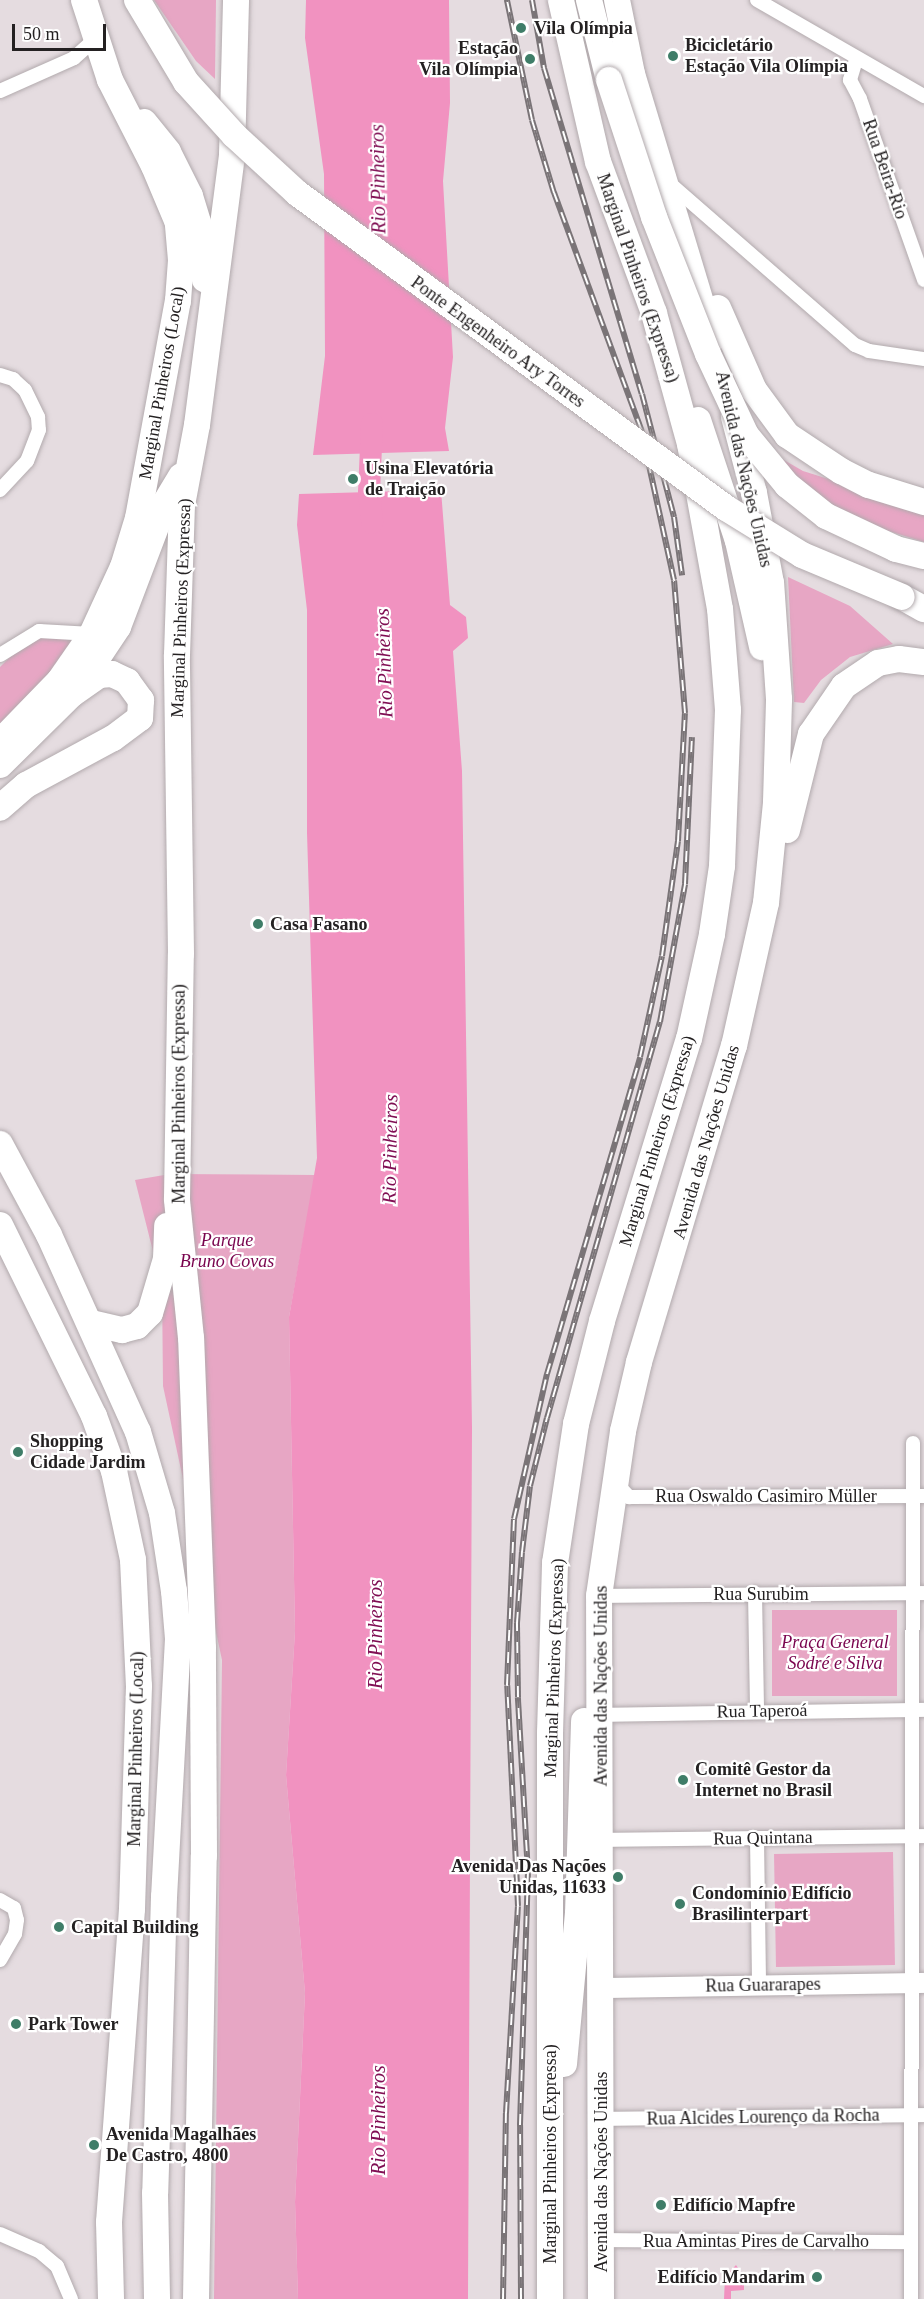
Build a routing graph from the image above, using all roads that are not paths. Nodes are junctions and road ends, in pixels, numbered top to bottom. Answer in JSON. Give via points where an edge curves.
{"nodes":[{"id":1,"x":84,"y":0,"type":"edge"},
{"id":2,"x":137,"y":0,"type":"edge"},
{"id":3,"x":236,"y":0,"type":"edge"},
{"id":4,"x":561,"y":0,"type":"edge"},
{"id":5,"x":589,"y":0,"type":"edge"},
{"id":6,"x":617,"y":0,"type":"edge"},
{"id":7,"x":757,"y":0,"type":"edge"},
{"id":8,"x":96,"y":38,"type":"junction"},
{"id":9,"x":856,"y":60,"type":"junction"},
{"id":10,"x":110,"y":80,"type":"junction"},
{"id":11,"x":0,"y":91,"type":"edge"},
{"id":12,"x":924,"y":96,"type":"edge"},
{"id":13,"x":662,"y":176,"type":"junction"},
{"id":14,"x":687,"y":253,"type":"junction"},
{"id":15,"x":924,"y":280,"type":"edge"},
{"id":16,"x":208,"y":333,"type":"junction"},
{"id":17,"x":924,"y":359,"type":"edge"},
{"id":18,"x":0,"y":375,"type":"edge"},
{"id":19,"x":673,"y":381,"type":"junction"},
{"id":20,"x":190,"y":463,"type":"junction"},
{"id":21,"x":0,"y":490,"type":"edge"},
{"id":22,"x":924,"y":502,"type":"edge"},
{"id":23,"x":924,"y":556,"type":"edge"},
{"id":24,"x":913,"y":600,"type":"edge"},
{"id":25,"x":924,"y":609,"type":"edge"},
{"id":26,"x":92,"y":634,"type":"junction"},
{"id":27,"x":0,"y":655,"type":"edge"},
{"id":28,"x":924,"y":662,"type":"edge"},
{"id":29,"x":72,"y":694,"type":"junction"},
{"id":30,"x":778,"y":739,"type":"junction"},
{"id":31,"x":0,"y":742,"type":"edge"},
{"id":32,"x":0,"y":765,"type":"edge"},
{"id":33,"x":0,"y":808,"type":"edge"},
{"id":34,"x":766,"y":903,"type":"junction"},
{"id":35,"x":0,"y":1144,"type":"edge"},
{"id":36,"x":177,"y":1152,"type":"junction"},
{"id":37,"x":0,"y":1225,"type":"edge"},
{"id":38,"x":91,"y":1323,"type":"junction"},
{"id":39,"x":913,"y":1443,"type":"dead end"},
{"id":40,"x":615,"y":1482,"type":"junction"},
{"id":41,"x":919,"y":1496,"type":"edge"},
{"id":42,"x":610,"y":1511,"type":"junction"},
{"id":43,"x":755,"y":1593,"type":"junction"},
{"id":44,"x":919,"y":1593,"type":"edge"},
{"id":45,"x":599,"y":1596,"type":"junction"},
{"id":46,"x":918,"y":1710,"type":"edge"},
{"id":47,"x":757,"y":1711,"type":"junction"},
{"id":48,"x":600,"y":1714,"type":"junction"},
{"id":49,"x":918,"y":1836,"type":"edge"},
{"id":50,"x":758,"y":1838,"type":"junction"},
{"id":51,"x":601,"y":1840,"type":"junction"},
{"id":52,"x":0,"y":1900,"type":"edge"},
{"id":53,"x":0,"y":1960,"type":"edge"},
{"id":54,"x":918,"y":1983,"type":"edge"},
{"id":55,"x":759,"y":1985,"type":"junction"},
{"id":56,"x":602,"y":1988,"type":"junction"},
{"id":57,"x":918,"y":2115,"type":"edge"},
{"id":58,"x":601,"y":2119,"type":"junction"},
{"id":59,"x":550,"y":2169,"type":"junction"},
{"id":60,"x":0,"y":2234,"type":"edge"},
{"id":61,"x":601,"y":2240,"type":"junction"},
{"id":62,"x":911,"y":2242,"type":"junction"},
{"id":63,"x":71,"y":2299,"type":"edge"},
{"id":64,"x":111,"y":2299,"type":"edge"},
{"id":65,"x":157,"y":2299,"type":"edge"},
{"id":66,"x":195,"y":2299,"type":"edge"},
{"id":67,"x":550,"y":2299,"type":"edge"},
{"id":68,"x":601,"y":2299,"type":"edge"},
{"id":69,"x":911,"y":2299,"type":"edge"}],
"edges":[{"from":1,"to":8,"type":"highway","name":"Marginal Pinheiros (Local)"},
{"from":2,"to":24,"type":"highway","name":"Ponte Engenheiro Ary Torres","bridge":true,"via":[[186,82],[234,135],[297,193],[726,508],[802,555]]},
{"from":3,"to":16,"type":"highway","name":"Marginal Pinheiros (Expressa)","via":[[232,154]]},
{"from":4,"to":19,"type":"highway","name":"Marginal Pinheiros (Expressa)","via":[[598,162],[654,313]]},
{"from":5,"to":23,"type":"highway","bridge":true,"via":[[609,80],[654,217],[708,354],[746,435],[787,485],[826,516],[896,549]]},
{"from":6,"to":13,"type":"highway","name":"Avenida das Nações Unidas","via":[[632,74]]},
{"from":7,"to":9,"type":"street"},
{"from":8,"to":10,"type":"highway","name":"Marginal Pinheiros (Local)"},
{"from":8,"to":11,"type":"street","via":[[74,58]]},
{"from":9,"to":12,"type":"street"},
{"from":9,"to":15,"type":"street","name":"Rua Beira-Rio","via":[[850,80]]},
{"from":10,"to":16,"type":"highway","via":[[168,152],[190,196],[204,260]]},
{"from":10,"to":26,"type":"highway","name":"Marginal Pinheiros (Local)","via":[[170,201],[178,223],[182,260],[138,518],[123,567]]},
{"from":13,"to":14,"type":"highway","name":"Avenida das Nações Unidas"},
{"from":13,"to":17,"type":"street","via":[[855,345],[869,351]]},
{"from":14,"to":22,"type":"highway","via":[[713,299],[753,390],[787,435],[814,456],[860,480]]},
{"from":14,"to":30,"type":"highway","name":"Avenida das Nações Unidas","via":[[724,377],[762,532],[775,640]]},
{"from":16,"to":20,"type":"highway","name":"Marginal Pinheiros (Expressa)"},
{"from":18,"to":21,"type":"street","via":[[13,379],[25,390],[38,417],[39,430],[27,461]]},
{"from":19,"to":30,"type":"highway","via":[[699,420],[720,477],[756,614]]},
{"from":19,"to":59,"type":"highway","name":"Marginal Pinheiros (Expressa)","via":[[706,521],[720,609],[728,710],[726,809],[712,934],[689,1039],[602,1321],[576,1424],[563,1502],[551,1641]]},
{"from":20,"to":29,"type":"highway","via":[[165,503],[118,627]]},
{"from":20,"to":36,"type":"highway","name":"Marginal Pinheiros (Expressa)","via":[[182,505],[177,655],[181,954]]},
{"from":24,"to":25,"type":"highway","name":"Ponte Engenheiro Ary Torres"},
{"from":26,"to":27,"type":"street","via":[[39,631]]},
{"from":26,"to":31,"type":"highway","name":"Marginal Pinheiros (Local)","via":[[60,680]]},
{"from":28,"to":34,"type":"highway","via":[[899,659],[878,663],[844,686],[827,708],[811,734]]},
{"from":29,"to":32,"type":"highway"},
{"from":29,"to":33,"type":"highway","via":[[99,675],[112,674],[136,691],[141,700],[140,718],[113,738],[26,785]]},
{"from":30,"to":34,"type":"highway","name":"Avenida das Nações Unidas"},
{"from":34,"to":40,"type":"highway","name":"Avenida das Nações Unidas","via":[[734,1046],[639,1362]]},
{"from":35,"to":38,"type":"highway"},
{"from":36,"to":38,"type":"highway","via":[[167,1211],[166,1259],[150,1313],[137,1326],[122,1330]]},
{"from":36,"to":66,"type":"highway","name":"Marginal Pinheiros (Expressa)","via":[[177,1199],[191,1338],[203,1648],[204,1856]]},
{"from":37,"to":64,"type":"highway","name":"Marginal Pinheiros (Local)","via":[[94,1416],[114,1471],[133,1560],[138,1698],[132,1909],[110,2222]]},
{"from":38,"to":65,"type":"highway","via":[[138,1432],[162,1513],[178,1639],[164,1897],[155,2193]]},
{"from":39,"to":41,"type":"street"},
{"from":40,"to":41,"type":"street","name":"Rua Oswaldo Casimiro Müller","via":[[629,1497]]},
{"from":40,"to":42,"type":"highway","name":"Avenida das Nações Unidas"},
{"from":41,"to":44,"type":"street"},
{"from":42,"to":45,"type":"highway","name":"Avenida das Nações Unidas"},
{"from":42,"to":59,"type":"highway","via":[[586,1597],[578,1914]]},
{"from":43,"to":44,"type":"street","name":"Rua Surubim"},
{"from":43,"to":45,"type":"street","name":"Rua Surubim"},
{"from":43,"to":47,"type":"street"},
{"from":44,"to":46,"type":"street"},
{"from":45,"to":48,"type":"highway","name":"Avenida das Nações Unidas"},
{"from":46,"to":47,"type":"street","name":"Rua Taperoá"},
{"from":46,"to":49,"type":"street"},
{"from":47,"to":48,"type":"street","name":"Rua Taperoá"},
{"from":48,"to":51,"type":"highway","name":"Avenida das Nações Unidas"},
{"from":49,"to":50,"type":"street","name":"Rua Quintana"},
{"from":49,"to":54,"type":"street"},
{"from":50,"to":51,"type":"street","name":"Rua Quintana"},
{"from":50,"to":55,"type":"street"},
{"from":51,"to":56,"type":"highway","name":"Avenida das Nações Unidas"},
{"from":52,"to":53,"type":"street","via":[[14,1908],[17,1920]]},
{"from":54,"to":55,"type":"street","name":"Rua Guararapes"},
{"from":54,"to":57,"type":"street"},
{"from":55,"to":56,"type":"street","name":"Rua Guararapes"},
{"from":56,"to":58,"type":"highway","name":"Avenida das Nações Unidas"},
{"from":57,"to":58,"type":"street","name":"Rua Alcides Lourenço da Rocha"},
{"from":57,"to":62,"type":"street"},
{"from":58,"to":61,"type":"highway","name":"Avenida das Nações Unidas"},
{"from":59,"to":67,"type":"highway","name":"Marginal Pinheiros (Expressa)"},
{"from":60,"to":63,"type":"street","via":[[39,2251],[57,2266]]},
{"from":61,"to":62,"type":"street","name":"Rua Amintas Pires de Carvalho"},
{"from":61,"to":68,"type":"highway","name":"Avenida das Nações Unidas"},
{"from":62,"to":69,"type":"street"}]}
